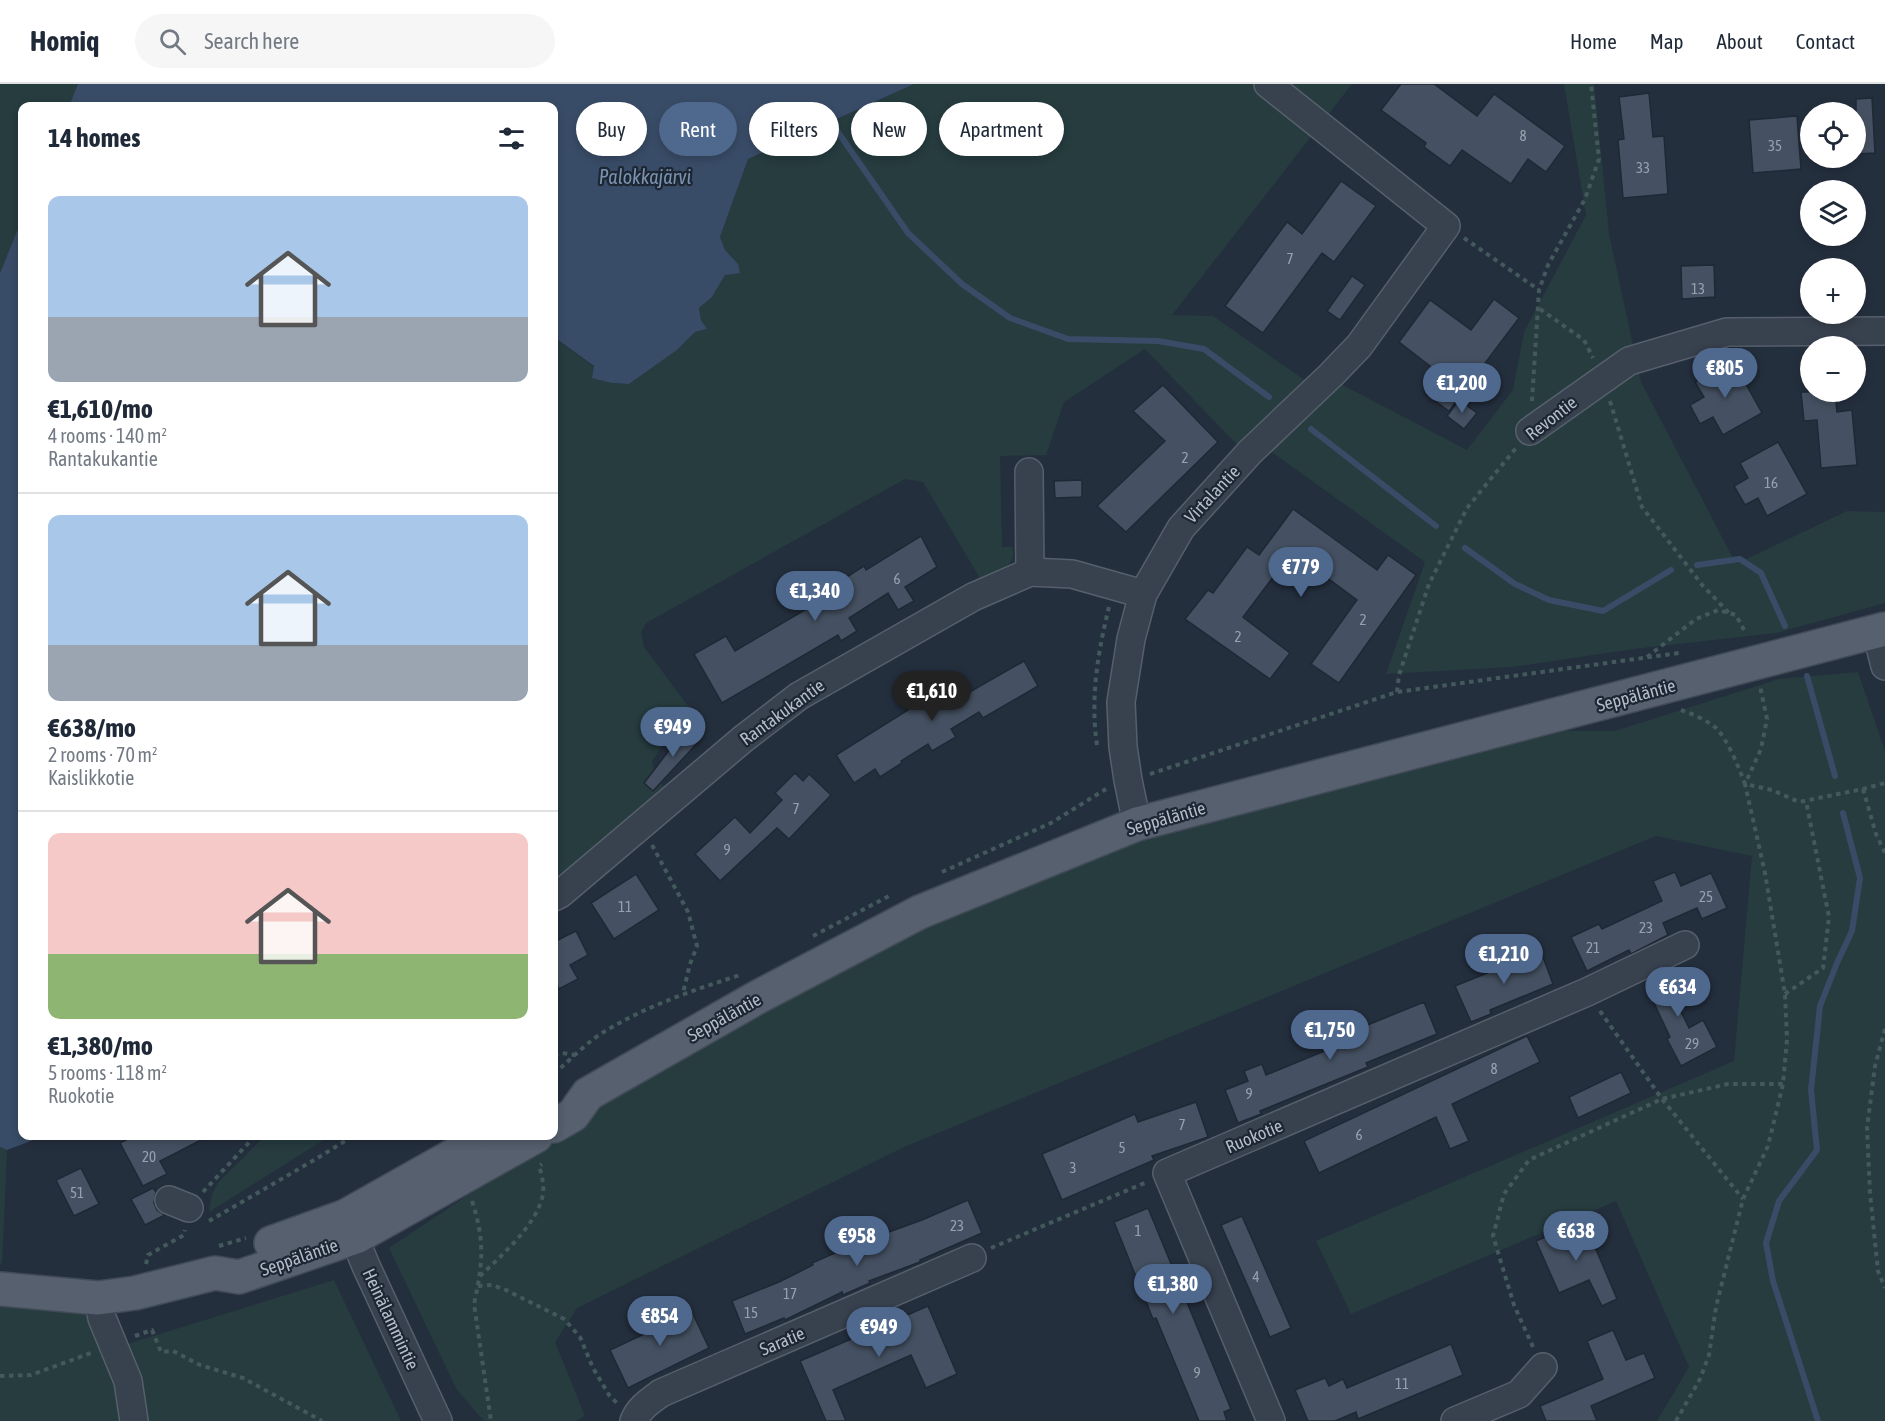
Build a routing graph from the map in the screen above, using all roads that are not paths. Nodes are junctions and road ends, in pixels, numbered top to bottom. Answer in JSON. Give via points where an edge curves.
{"nodes":[{"id":1,"x":1268,"y":84,"type":"edge"},
{"id":2,"x":1885,"y":331,"type":"edge"},
{"id":3,"x":1530,"y":431,"type":"road end"},
{"id":4,"x":1029,"y":471,"type":"dead end"},
{"id":5,"x":1030,"y":572,"type":"junction"},
{"id":6,"x":1143,"y":594,"type":"junction"},
{"id":7,"x":1880,"y":630,"type":"edge"},
{"id":8,"x":1885,"y":666,"type":"edge"},
{"id":9,"x":1137,"y":825,"type":"junction"},
{"id":10,"x":558,"y":894,"type":"edge"},
{"id":11,"x":1685,"y":945,"type":"dead end"},
{"id":12,"x":588,"y":1094,"type":"junction"},
{"id":13,"x":558,"y":1096,"type":"edge"},
{"id":14,"x":558,"y":1124,"type":"edge"},
{"id":15,"x":482,"y":1140,"type":"edge"},
{"id":16,"x":542,"y":1148,"type":"edge"},
{"id":17,"x":351,"y":1227,"type":"junction"},
{"id":18,"x":972,"y":1258,"type":"road end"},
{"id":19,"x":0,"y":1289,"type":"edge"},
{"id":20,"x":98,"y":1298,"type":"junction"},
{"id":21,"x":1543,"y":1367,"type":"road end"},
{"id":22,"x":634,"y":1419,"type":"edge"},
{"id":23,"x":134,"y":1421,"type":"edge"},
{"id":24,"x":438,"y":1421,"type":"edge"},
{"id":25,"x":1271,"y":1421,"type":"edge"},
{"id":26,"x":1455,"y":1421,"type":"edge"}],
"edges":[{"from":1,"to":6,"type":"street","name":"Virtalantie","via":[[1446,226],[1359,346],[1250,452],[1181,528]]},
{"from":2,"to":3,"type":"street","name":"Revontie","via":[[1727,332],[1629,361]]},
{"from":4,"to":5,"type":"street"},
{"from":5,"to":6,"type":"street","name":"Rantakukantie","via":[[1072,574]]},
{"from":5,"to":10,"type":"street","name":"Rantakukantie","via":[[973,597],[799,696]]},
{"from":6,"to":9,"type":"street","name":"Virtalantie","via":[[1121,702],[1123,747]]},
{"from":7,"to":8,"type":"street"},
{"from":7,"to":9,"type":"main road","name":"Seppäläntie"},
{"from":9,"to":12,"type":"main road","name":"Seppäläntie","via":[[920,912],[758,997]]},
{"from":11,"to":25,"type":"street","name":"Ruokotie","via":[[1587,992],[1167,1173]]},
{"from":12,"to":13,"type":"main road","name":"Seppäläntie"},
{"from":12,"to":14,"type":"main road","name":"Seppäläntie","via":[[573,1115]]},
{"from":15,"to":17,"type":"main road","name":"Seppäläntie"},
{"from":16,"to":17,"type":"main road","name":"Seppäläntie"},
{"from":17,"to":20,"type":"main road","name":"Seppäläntie","via":[[239,1277],[214,1260],[135,1293]]},
{"from":17,"to":24,"type":"street","name":"Heinälammintie"},
{"from":18,"to":22,"type":"street","name":"Saratie","via":[[661,1393],[643,1406]]},
{"from":19,"to":20,"type":"main road","name":"Seppäläntie"},
{"from":20,"to":23,"type":"street","via":[[102,1318],[128,1381]]},
{"from":21,"to":26,"type":"street","via":[[1519,1394]]}]}
